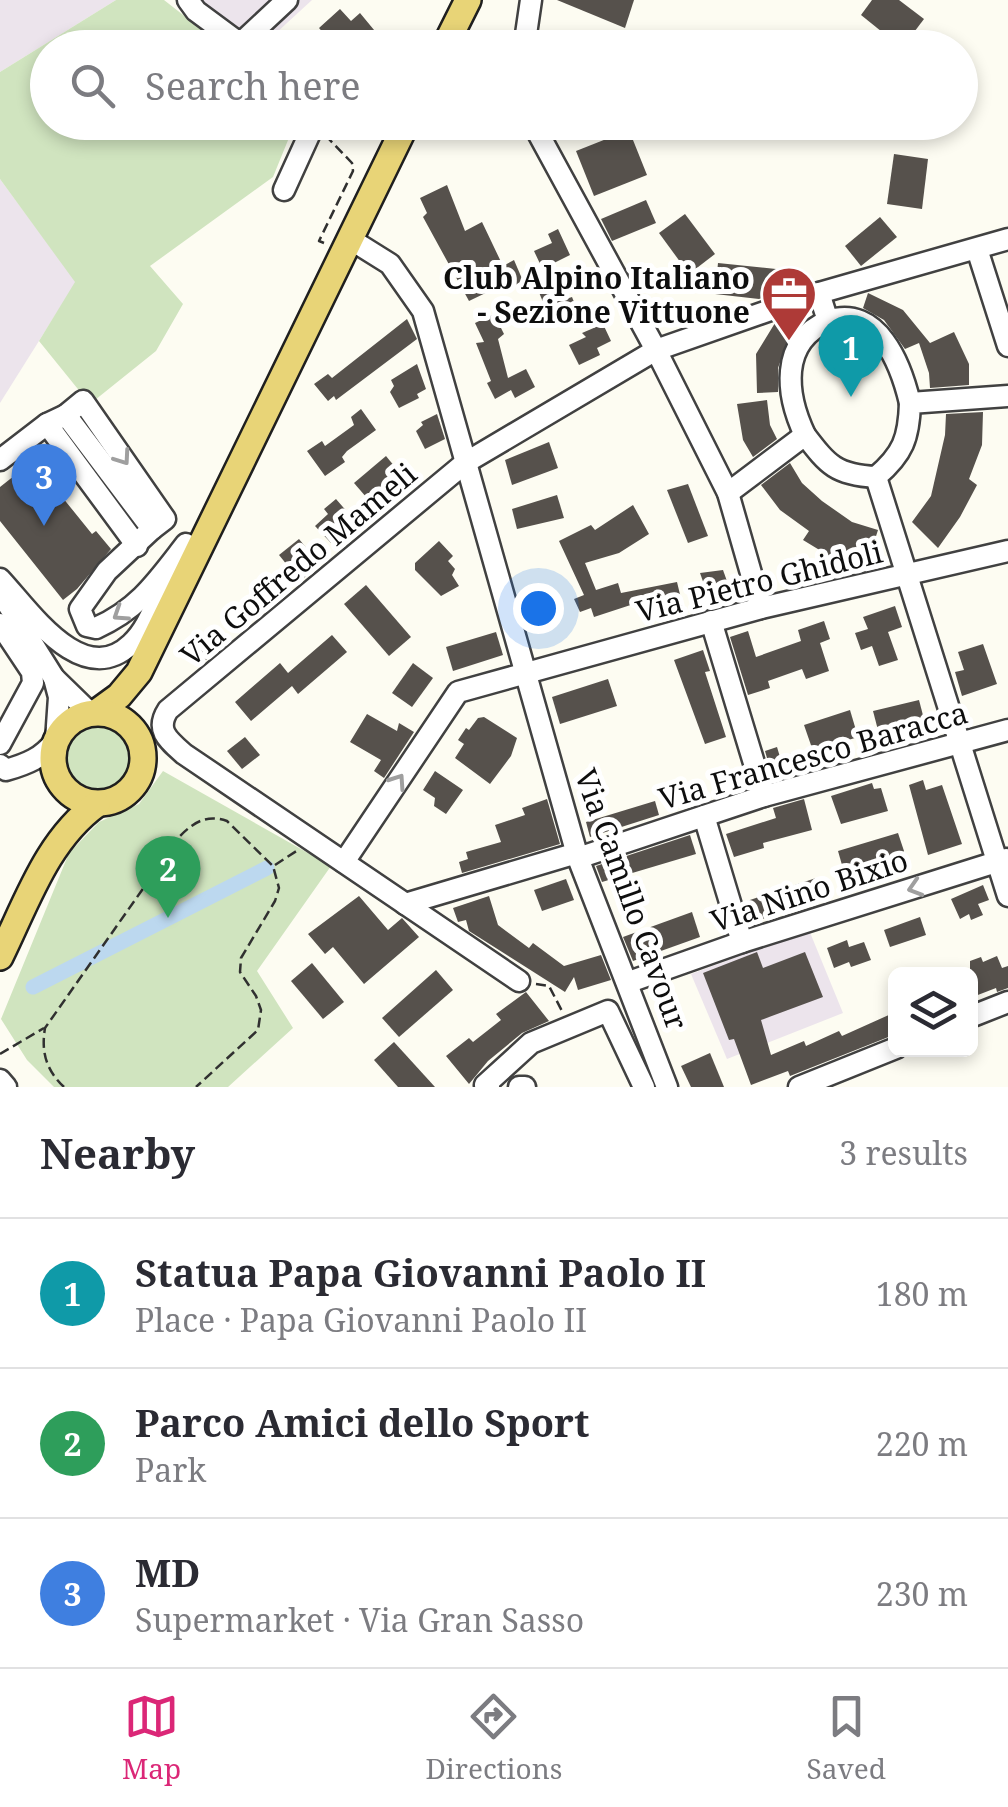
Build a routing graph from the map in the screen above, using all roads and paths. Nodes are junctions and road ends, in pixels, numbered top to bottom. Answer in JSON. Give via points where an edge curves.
{"nodes":[{"id":1,"x":188,"y":0,"type":"edge"},
{"id":2,"x":288,"y":0,"type":"edge"},
{"id":3,"x":468,"y":0,"type":"edge"},
{"id":4,"x":531,"y":0,"type":"edge"},
{"id":5,"x":222,"y":30,"type":"edge"},
{"id":6,"x":259,"y":30,"type":"edge"},
{"id":7,"x":453,"y":30,"type":"edge"},
{"id":8,"x":527,"y":30,"type":"edge"},
{"id":9,"x":311,"y":140,"type":"edge"},
{"id":10,"x":331,"y":140,"type":"edge"},
{"id":11,"x":399,"y":140,"type":"edge"},
{"id":12,"x":542,"y":140,"type":"edge"},
{"id":13,"x":284,"y":190,"type":"dead end"},
{"id":14,"x":1008,"y":240,"type":"edge"},
{"id":15,"x":348,"y":244,"type":"junction"},
{"id":16,"x":977,"y":249,"type":"junction"},
{"id":17,"x":819,"y":293,"type":"junction"},
{"id":18,"x":828,"y":322,"type":"junction"},
{"id":19,"x":1008,"y":346,"type":"edge"},
{"id":20,"x":656,"y":350,"type":"junction"},
{"id":21,"x":1008,"y":396,"type":"edge"},
{"id":22,"x":910,"y":403,"type":"junction"},
{"id":23,"x":57,"y":420,"type":"junction"},
{"id":24,"x":805,"y":434,"type":"junction"},
{"id":25,"x":0,"y":460,"type":"edge"},
{"id":26,"x":466,"y":463,"type":"junction"},
{"id":27,"x":236,"y":470,"type":"junction"},
{"id":28,"x":876,"y":477,"type":"junction"},
{"id":29,"x":728,"y":493,"type":"junction"},
{"id":30,"x":186,"y":544,"type":"junction"},
{"id":31,"x":136,"y":546,"type":"junction"},
{"id":32,"x":1008,"y":551,"type":"edge"},
{"id":33,"x":908,"y":575,"type":"junction"},
{"id":34,"x":0,"y":580,"type":"edge"},
{"id":35,"x":0,"y":591,"type":"edge"},
{"id":36,"x":762,"y":608,"type":"junction"},
{"id":37,"x":711,"y":621,"type":"junction"},
{"id":38,"x":0,"y":624,"type":"edge"},
{"id":39,"x":139,"y":672,"type":"junction"},
{"id":40,"x":526,"y":673,"type":"junction"},
{"id":41,"x":54,"y":678,"type":"junction"},
{"id":42,"x":94,"y":712,"type":"junction"},
{"id":43,"x":1008,"y":730,"type":"edge"},
{"id":44,"x":137,"y":735,"type":"junction"},
{"id":45,"x":56,"y":740,"type":"junction"},
{"id":46,"x":0,"y":744,"type":"edge"},
{"id":47,"x":958,"y":744,"type":"junction"},
{"id":48,"x":3,"y":767,"type":"edge"},
{"id":49,"x":56,"y":777,"type":"junction"},
{"id":50,"x":764,"y":796,"type":"junction"},
{"id":51,"x":97,"y":804,"type":"junction"},
{"id":52,"x":704,"y":816,"type":"junction"},
{"id":53,"x":313,"y":841,"type":"junction"},
{"id":54,"x":56,"y":842,"type":"junction"},
{"id":55,"x":577,"y":855,"type":"junction"},
{"id":56,"x":1002,"y":860,"type":"edge"},
{"id":57,"x":344,"y":862,"type":"junction"},
{"id":58,"x":274,"y":866,"type":"junction"},
{"id":59,"x":1008,"y":896,"type":"edge"},
{"id":60,"x":404,"y":904,"type":"junction"},
{"id":61,"x":742,"y":942,"type":"junction"},
{"id":62,"x":0,"y":956,"type":"edge"},
{"id":63,"x":519,"y":981,"type":"joint"},
{"id":64,"x":629,"y":982,"type":"junction"},
{"id":65,"x":1008,"y":1002,"type":"edge"},
{"id":66,"x":978,"y":1014,"type":"edge"},
{"id":67,"x":567,"y":1024,"type":"dead end"},
{"id":68,"x":45,"y":1028,"type":"junction"},
{"id":69,"x":888,"y":1051,"type":"edge"},
{"id":70,"x":0,"y":1054,"type":"edge"},
{"id":71,"x":0,"y":1080,"type":"edge"},
{"id":72,"x":6,"y":1087,"type":"edge"},
{"id":73,"x":64,"y":1087,"type":"edge"},
{"id":74,"x":196,"y":1087,"type":"edge"},
{"id":75,"x":489,"y":1087,"type":"edge"},
{"id":76,"x":644,"y":1087,"type":"edge"},
{"id":77,"x":667,"y":1087,"type":"edge"},
{"id":78,"x":799,"y":1087,"type":"edge"}],
"edges":[{"from":1,"to":5,"type":"street"},
{"from":2,"to":6,"type":"street"},
{"from":3,"to":7,"type":"main road"},
{"from":4,"to":8,"type":"street"},
{"from":9,"to":13,"type":"street"},
{"from":10,"to":15,"type":"path","via":[[353,171],[319,241]]},
{"from":11,"to":15,"type":"main road"},
{"from":12,"to":20,"type":"street"},
{"from":14,"to":16,"type":"street","name":"Via Goffredo Mameli"},
{"from":15,"to":26,"type":"street","name":"Via Camillo Cavour","via":[[390,264],[423,312]]},
{"from":15,"to":27,"type":"main road"},
{"from":16,"to":17,"type":"street","name":"Via Goffredo Mameli"},
{"from":16,"to":19,"type":"street"},
{"from":17,"to":18,"type":"street"},
{"from":17,"to":20,"type":"street","name":"Via Goffredo Mameli"},
{"from":18,"to":22,"type":"street","via":[[858,320],[878,333],[896,355]]},
{"from":18,"to":24,"type":"street","via":[[797,348],[788,384]]},
{"from":20,"to":26,"type":"street","name":"Via Goffredo Mameli"},
{"from":20,"to":29,"type":"street"},
{"from":21,"to":22,"type":"street"},
{"from":22,"to":28,"type":"street","via":[[898,459]]},
{"from":23,"to":25,"type":"street"},
{"from":23,"to":31,"type":"street"},
{"from":23,"to":31,"type":"street","via":[[152,529]]},
{"from":24,"to":28,"type":"street","via":[[828,464],[851,476]]},
{"from":24,"to":29,"type":"street"},
{"from":26,"to":40,"type":"street","name":"Via Camillo Cavour"},
{"from":26,"to":53,"type":"street","name":"Via Goffredo Mameli","via":[[161,720],[166,738],[190,758]]},
{"from":27,"to":30,"type":"street"},
{"from":27,"to":39,"type":"main road"},
{"from":28,"to":33,"type":"street"},
{"from":29,"to":36,"type":"street"},
{"from":30,"to":31,"type":"street","one_way":true,"via":[[123,616],[87,626],[80,609],[90,591]]},
{"from":30,"to":34,"type":"street","via":[[142,630],[107,656],[78,656]]},
{"from":32,"to":33,"type":"street","name":"Via Pietro Ghidoli"},
{"from":33,"to":36,"type":"street","name":"Via Pietro Ghidoli"},
{"from":33,"to":47,"type":"street"},
{"from":35,"to":41,"type":"street"},
{"from":36,"to":37,"type":"street","name":"Via Pietro Ghidoli"},
{"from":37,"to":40,"type":"street","name":"Via Pietro Ghidoli"},
{"from":37,"to":50,"type":"street"},
{"from":38,"to":46,"type":"street","via":[[33,684]]},
{"from":39,"to":42,"type":"main road"},
{"from":39,"to":44,"type":"main road"},
{"from":40,"to":55,"type":"street","name":"Via Camillo Cavour"},
{"from":57,"to":40,"type":"street","name":"Via Pietro Ghidoli","one_way":true,"via":[[458,692]]},
{"from":41,"to":42,"type":"street"},
{"from":41,"to":45,"type":"street"},
{"from":42,"to":44,"type":"main road","via":[[120,718]]},
{"from":42,"to":45,"type":"main road","via":[[76,718]]},
{"from":43,"to":47,"type":"street","name":"Via Francesco Baracca"},
{"from":44,"to":51,"type":"main road","via":[[144,761],[134,787]]},
{"from":45,"to":48,"type":"street","via":[[45,754]]},
{"from":45,"to":49,"type":"main road"},
{"from":47,"to":50,"type":"street","name":"Via Francesco Baracca"},
{"from":47,"to":56,"type":"street"},
{"from":49,"to":51,"type":"main road","via":[[73,796]]},
{"from":49,"to":54,"type":"main road","via":[[62,816]]},
{"from":50,"to":52,"type":"street","name":"Via Francesco Baracca"},
{"from":51,"to":54,"type":"main road"},
{"from":52,"to":55,"type":"street","name":"Via Francesco Baracca"},
{"from":52,"to":61,"type":"street"},
{"from":53,"to":57,"type":"street"},
{"from":53,"to":58,"type":"path"},
{"from":54,"to":62,"type":"main road"},
{"from":55,"to":60,"type":"street","name":"Via Francesco Baracca"},
{"from":55,"to":64,"type":"street","name":"Via Camillo Cavour"},
{"from":56,"to":59,"type":"street"},
{"from":56,"to":61,"type":"street","name":"Via Nino Bixio","one_way":true},
{"from":57,"to":60,"type":"street"},
{"from":58,"to":68,"type":"path","via":[[227,820],[190,826]]},
{"from":58,"to":74,"type":"path","via":[[278,894],[240,966],[258,1002],[260,1025]]},
{"from":60,"to":63,"type":"street"},
{"from":61,"to":64,"type":"street","name":"Via Nino Bixio"},
{"from":63,"to":67,"type":"path","via":[[549,986]]},
{"from":64,"to":77,"type":"street","name":"Via Camillo Cavour"},
{"from":65,"to":66,"type":"street"},
{"from":68,"to":70,"type":"path"},
{"from":68,"to":73,"type":"path","via":[[44,1055]]},
{"from":69,"to":78,"type":"street"},
{"from":71,"to":72,"type":"street"},
{"from":75,"to":76,"type":"street","via":[[531,1043],[608,1011]]}]}
